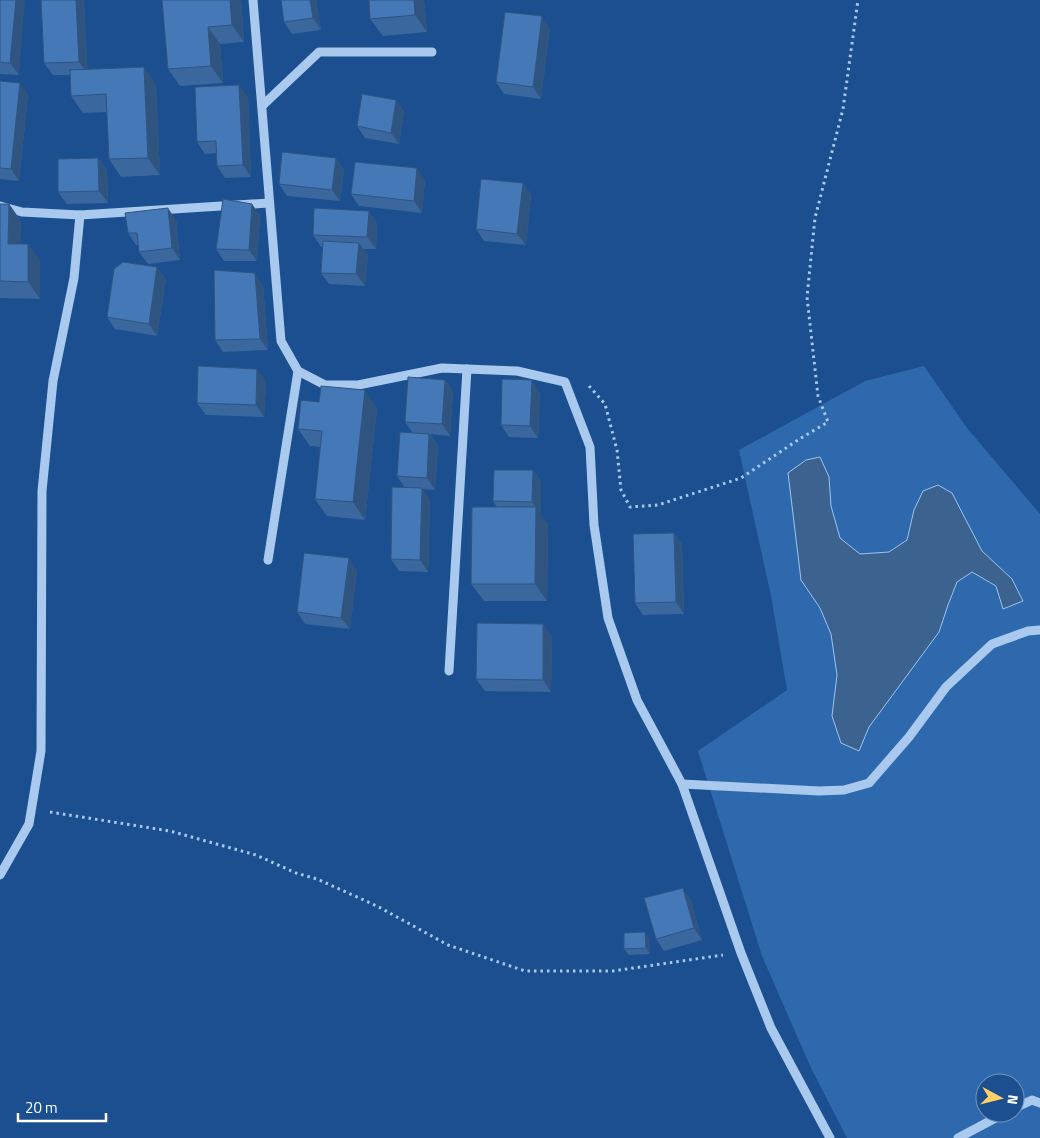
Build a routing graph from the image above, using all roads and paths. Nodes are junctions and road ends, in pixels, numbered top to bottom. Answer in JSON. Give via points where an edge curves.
{"nodes":[{"id":1,"x":253,"y":0,"type":"edge"},
{"id":2,"x":858,"y":0,"type":"edge"},
{"id":3,"x":432,"y":52,"type":"dead end"},
{"id":4,"x":262,"y":106,"type":"junction"},
{"id":5,"x":269,"y":203,"type":"junction"},
{"id":6,"x":0,"y":206,"type":"edge"},
{"id":7,"x":80,"y":215,"type":"junction"},
{"id":8,"x":467,"y":369,"type":"junction"},
{"id":9,"x":298,"y":371,"type":"junction"},
{"id":10,"x":565,"y":382,"type":"junction"},
{"id":11,"x":268,"y":560,"type":"dead end"},
{"id":12,"x":1040,"y":630,"type":"edge"},
{"id":13,"x":449,"y":671,"type":"dead end"},
{"id":14,"x":682,"y":784,"type":"junction"},
{"id":15,"x":32,"y":809,"type":"junction"},
{"id":16,"x":0,"y":875,"type":"edge"},
{"id":17,"x":741,"y":954,"type":"junction"},
{"id":18,"x":1025,"y":1103,"type":"edge"},
{"id":19,"x":1040,"y":1103,"type":"edge"},
{"id":20,"x":986,"y":1123,"type":"edge"},
{"id":21,"x":830,"y":1138,"type":"edge"},
{"id":22,"x":958,"y":1138,"type":"edge"}],
"edges":[{"from":1,"to":4,"type":"street"},
{"from":2,"to":10,"type":"path","via":[[843,109],[816,218],[807,297],[818,396],[828,422],[741,478],[658,504],[630,507],[621,490],[617,450],[605,404],[586,382]]},
{"from":3,"to":4,"type":"street","via":[[319,52]]},
{"from":4,"to":5,"type":"street"},
{"from":5,"to":7,"type":"street"},
{"from":5,"to":9,"type":"street","via":[[281,341]]},
{"from":6,"to":7,"type":"street","via":[[22,212]]},
{"from":7,"to":15,"type":"street","via":[[74,278],[53,381],[42,491],[41,751]]},
{"from":8,"to":9,"type":"street","via":[[442,368],[358,385],[325,385]]},
{"from":8,"to":10,"type":"street","via":[[517,371]]},
{"from":8,"to":13,"type":"street"},
{"from":9,"to":11,"type":"street"},
{"from":10,"to":14,"type":"street","via":[[590,447],[594,525],[608,618],[637,700]]},
{"from":12,"to":14,"type":"street","via":[[992,644],[946,687],[909,738],[869,783],[844,790],[819,791]]},
{"from":14,"to":17,"type":"street"},
{"from":15,"to":16,"type":"street","via":[[30,824]]},
{"from":15,"to":17,"type":"path","via":[[170,831],[256,855],[377,906],[448,945],[525,971],[613,971]]},
{"from":17,"to":21,"type":"street","via":[[771,1028]]},
{"from":18,"to":19,"type":"street","via":[[1032,1100]]},
{"from":20,"to":22,"type":"street"}]}
